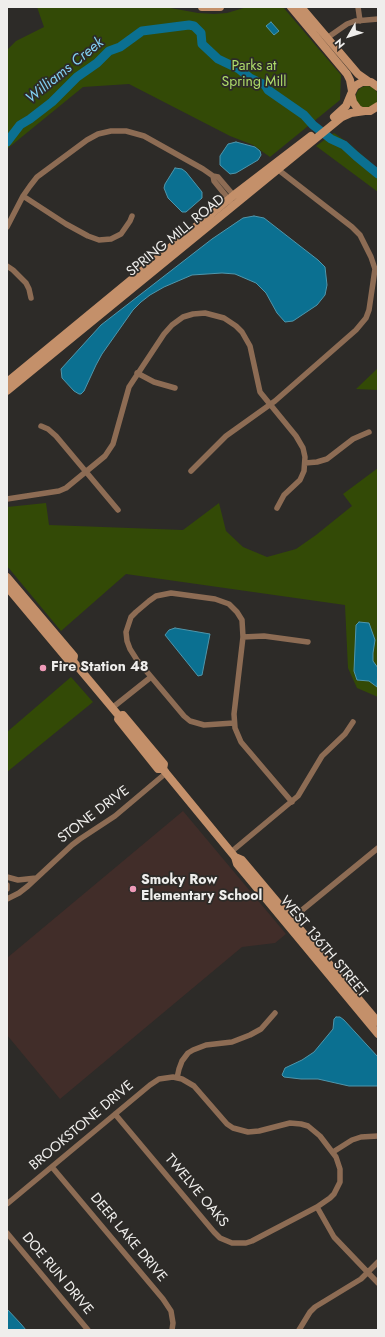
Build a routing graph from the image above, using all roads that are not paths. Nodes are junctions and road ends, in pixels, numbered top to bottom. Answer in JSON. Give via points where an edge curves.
{"nodes":[{"id":1,"x":202,"y":7,"type":"edge"},
{"id":2,"x":220,"y":7,"type":"edge"},
{"id":3,"x":291,"y":7,"type":"edge"},
{"id":4,"x":301,"y":7,"type":"edge"},
{"id":5,"x":358,"y":7,"type":"edge"},
{"id":6,"x":378,"y":18,"type":"edge"},
{"id":7,"x":360,"y":21,"type":"junction"},
{"id":8,"x":327,"y":38,"type":"junction"},
{"id":9,"x":374,"y":82,"type":"edge"},
{"id":10,"x":352,"y":92,"type":"junction"},
{"id":11,"x":378,"y":106,"type":"edge"},
{"id":12,"x":366,"y":111,"type":"junction"},
{"id":13,"x":378,"y":117,"type":"edge"},
{"id":14,"x":328,"y":125,"type":"junction"},
{"id":15,"x":275,"y":167,"type":"junction"},
{"id":16,"x":23,"y":196,"type":"junction"},
{"id":17,"x":234,"y":200,"type":"junction"},
{"id":18,"x":132,"y":216,"type":"dead end"},
{"id":19,"x":7,"y":227,"type":"edge"},
{"id":20,"x":7,"y":266,"type":"edge"},
{"id":21,"x":376,"y":286,"type":"edge"},
{"id":22,"x":31,"y":298,"type":"dead end"},
{"id":23,"x":137,"y":373,"type":"junction"},
{"id":24,"x":7,"y":388,"type":"edge"},
{"id":25,"x":175,"y":388,"type":"dead end"},
{"id":26,"x":270,"y":405,"type":"junction"},
{"id":27,"x":42,"y":426,"type":"dead end"},
{"id":28,"x":369,"y":432,"type":"dead end"},
{"id":29,"x":305,"y":463,"type":"junction"},
{"id":30,"x":191,"y":471,"type":"dead end"},
{"id":31,"x":86,"y":472,"type":"junction"},
{"id":32,"x":7,"y":499,"type":"edge"},
{"id":33,"x":277,"y":508,"type":"dead end"},
{"id":34,"x":118,"y":510,"type":"dead end"},
{"id":35,"x":7,"y":577,"type":"edge"},
{"id":36,"x":7,"y":587,"type":"edge"},
{"id":37,"x":243,"y":637,"type":"junction"},
{"id":38,"x":308,"y":642,"type":"dead end"},
{"id":39,"x":73,"y":661,"type":"junction"},
{"id":40,"x":151,"y":677,"type":"junction"},
{"id":41,"x":112,"y":708,"type":"junction"},
{"id":42,"x":352,"y":722,"type":"dead end"},
{"id":43,"x":234,"y":723,"type":"junction"},
{"id":44,"x":165,"y":771,"type":"junction"},
{"id":45,"x":292,"y":802,"type":"junction"},
{"id":46,"x":378,"y":848,"type":"edge"},
{"id":47,"x":233,"y":854,"type":"junction"},
{"id":48,"x":7,"y":877,"type":"edge"},
{"id":49,"x":36,"y":878,"type":"junction"},
{"id":50,"x":7,"y":884,"type":"edge"},
{"id":51,"x":7,"y":889,"type":"edge"},
{"id":52,"x":7,"y":899,"type":"edge"},
{"id":53,"x":289,"y":921,"type":"junction"},
{"id":54,"x":275,"y":1013,"type":"dead end"},
{"id":55,"x":378,"y":1022,"type":"edge"},
{"id":56,"x":378,"y":1034,"type":"edge"},
{"id":57,"x":178,"y":1078,"type":"junction"},
{"id":58,"x":115,"y":1114,"type":"junction"},
{"id":59,"x":378,"y":1136,"type":"edge"},
{"id":60,"x":333,"y":1152,"type":"junction"},
{"id":61,"x":52,"y":1167,"type":"junction"},
{"id":62,"x":7,"y":1204,"type":"edge"},
{"id":63,"x":318,"y":1207,"type":"junction"},
{"id":64,"x":7,"y":1233,"type":"edge"},
{"id":65,"x":378,"y":1262,"type":"edge"},
{"id":66,"x":368,"y":1272,"type":"junction"},
{"id":67,"x":378,"y":1282,"type":"edge"},
{"id":68,"x":88,"y":1330,"type":"edge"},
{"id":69,"x":172,"y":1330,"type":"edge"},
{"id":70,"x":299,"y":1330,"type":"edge"}],
"edges":[{"from":1,"to":2,"type":"street"},
{"from":3,"to":10,"type":"street","via":[[347,74]]},
{"from":4,"to":8,"type":"street"},
{"from":5,"to":7,"type":"street"},
{"from":6,"to":7,"type":"street"},
{"from":7,"to":8,"type":"street","via":[[340,28]]},
{"from":8,"to":9,"type":"street","via":[[358,74]]},
{"from":9,"to":10,"type":"street","via":[[358,84]]},
{"from":10,"to":12,"type":"street","via":[[355,106]]},
{"from":10,"to":14,"type":"street","name":"SPRING MILL ROAD","via":[[345,107]]},
{"from":11,"to":12,"type":"street","name":"SPRING MILL ROAD"},
{"from":12,"to":13,"type":"street"},
{"from":12,"to":14,"type":"street","name":"SPRING MILL ROAD","via":[[347,114]]},
{"from":14,"to":15,"type":"street","name":"SPRING MILL ROAD"},
{"from":15,"to":17,"type":"street","name":"SPRING MILL ROAD"},
{"from":15,"to":21,"type":"street","via":[[360,235],[373,264]]},
{"from":16,"to":17,"type":"street","via":[[42,173],[93,136],[111,131],[126,131],[144,136],[218,177]]},
{"from":16,"to":18,"type":"street","via":[[66,224],[99,240],[111,239],[121,234]]},
{"from":16,"to":19,"type":"street"},
{"from":17,"to":24,"type":"street","name":"SPRING MILL ROAD"},
{"from":20,"to":22,"type":"street","via":[[26,283]]},
{"from":21,"to":26,"type":"street","via":[[362,324]]},
{"from":23,"to":25,"type":"street","via":[[154,382]]},
{"from":23,"to":26,"type":"street","via":[[164,334],[177,321],[193,314],[217,315],[230,320],[246,339],[250,346],[260,392]]},
{"from":23,"to":31,"type":"street","via":[[129,387],[110,451]]},
{"from":26,"to":29,"type":"street","via":[[300,442]]},
{"from":26,"to":30,"type":"street","via":[[226,436]]},
{"from":27,"to":31,"type":"street","via":[[56,436]]},
{"from":28,"to":29,"type":"street","via":[[353,439],[327,459]]},
{"from":29,"to":33,"type":"street","via":[[300,480],[284,495]]},
{"from":31,"to":32,"type":"street","via":[[66,488]]},
{"from":31,"to":34,"type":"street"},
{"from":35,"to":39,"type":"street","name":"WEST 136TH STREET","via":[[74,656]]},
{"from":36,"to":39,"type":"street","name":"WEST 136TH STREET","via":[[69,661]]},
{"from":37,"to":38,"type":"street","via":[[264,636]]},
{"from":37,"to":40,"type":"street","via":[[242,620],[237,612],[223,601],[171,593],[156,596],[136,612],[126,632],[130,649]]},
{"from":37,"to":43,"type":"street"},
{"from":39,"to":41,"type":"street","name":"WEST 136TH STREET"},
{"from":40,"to":41,"type":"street"},
{"from":40,"to":43,"type":"street","via":[[190,720],[204,725]]},
{"from":41,"to":44,"type":"street","name":"WEST 136TH STREET","via":[[158,768]]},
{"from":42,"to":45,"type":"street","via":[[345,734],[322,756],[302,791]]},
{"from":43,"to":45,"type":"street","via":[[241,742]]},
{"from":44,"to":47,"type":"street","name":"WEST 136TH STREET"},
{"from":44,"to":49,"type":"street","name":"STONE DRIVE","via":[[115,816],[76,842]]},
{"from":45,"to":47,"type":"street"},
{"from":46,"to":53,"type":"street"},
{"from":47,"to":53,"type":"street","name":"WEST 136TH STREET","via":[[237,864]]},
{"from":48,"to":49,"type":"street","via":[[18,880]]},
{"from":49,"to":52,"type":"street","name":"STONE DRIVE","via":[[19,893]]},
{"from":50,"to":51,"type":"street"},
{"from":53,"to":55,"type":"street","name":"WEST 136TH STREET"},
{"from":53,"to":56,"type":"street","name":"WEST 136TH STREET"},
{"from":54,"to":57,"type":"street","via":[[250,1036],[232,1042],[206,1044],[188,1053],[182,1061]]},
{"from":57,"to":58,"type":"street","name":"BROOKSTONE DRIVE","via":[[165,1078],[154,1082]]},
{"from":57,"to":60,"type":"street","via":[[194,1086],[233,1128],[248,1132],[290,1123],[301,1124],[314,1130]]},
{"from":58,"to":61,"type":"street","name":"BROOKSTONE DRIVE"},
{"from":58,"to":63,"type":"street","name":"TWELVE OAKS","via":[[214,1232],[226,1241],[238,1244],[252,1241]]},
{"from":59,"to":60,"type":"street","via":[[352,1140]]},
{"from":60,"to":63,"type":"street","name":"TWELVE OAKS","via":[[340,1170],[340,1182],[334,1194]]},
{"from":61,"to":62,"type":"street","name":"BROOKSTONE DRIVE"},
{"from":61,"to":69,"type":"street","name":"DEER LAKE DRIVE","via":[[163,1299],[171,1311]]},
{"from":63,"to":66,"type":"street","via":[[334,1237]]},
{"from":64,"to":68,"type":"street","name":"DOE RUN DRIVE"},
{"from":65,"to":66,"type":"street"},
{"from":66,"to":67,"type":"street"},
{"from":66,"to":70,"type":"street","via":[[315,1307]]}]}
